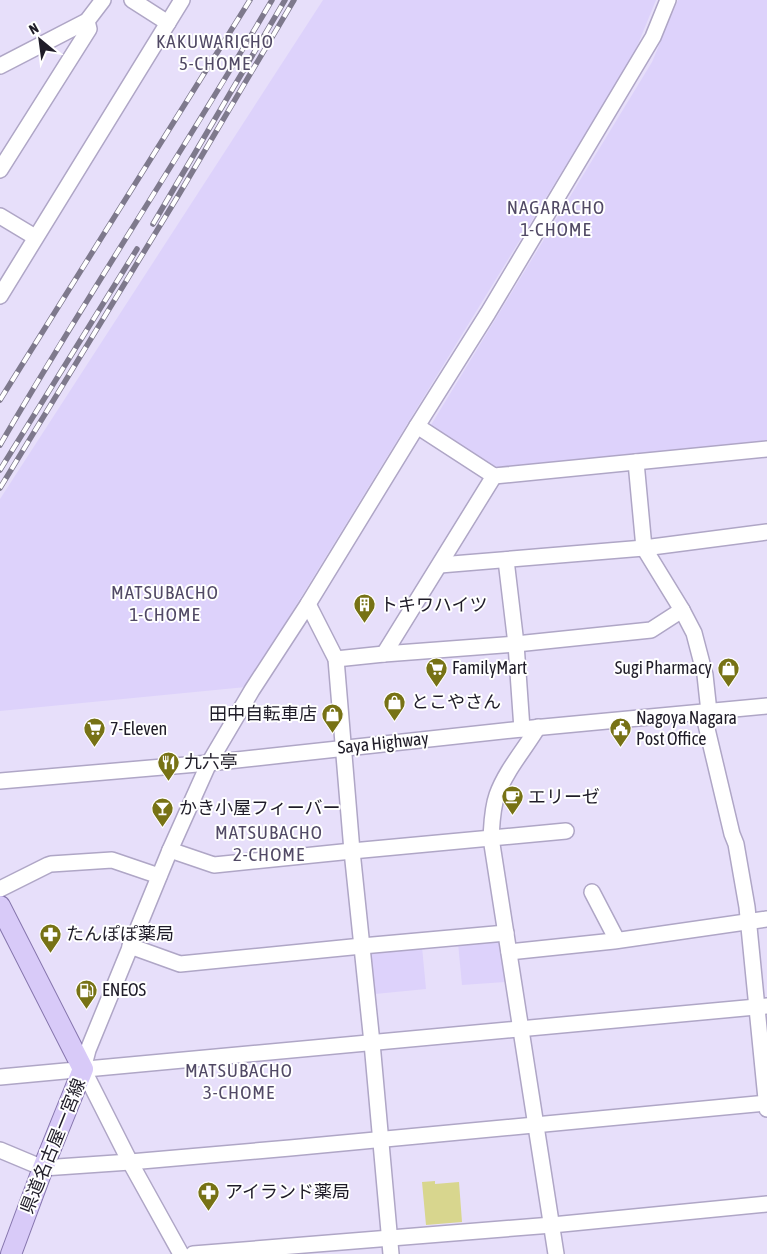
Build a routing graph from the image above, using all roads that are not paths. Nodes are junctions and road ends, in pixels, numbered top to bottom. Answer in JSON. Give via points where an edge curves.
{"nodes":[{"id":1,"x":103,"y":0,"type":"edge"},
{"id":2,"x":132,"y":0,"type":"edge"},
{"id":3,"x":182,"y":0,"type":"edge"},
{"id":4,"x":668,"y":0,"type":"edge"},
{"id":5,"x":87,"y":21,"type":"junction"},
{"id":6,"x":168,"y":23,"type":"junction"},
{"id":7,"x":0,"y":66,"type":"edge"},
{"id":8,"x":0,"y":170,"type":"edge"},
{"id":9,"x":0,"y":216,"type":"edge"},
{"id":10,"x":35,"y":237,"type":"junction"},
{"id":11,"x":0,"y":296,"type":"edge"},
{"id":12,"x":417,"y":426,"type":"junction"},
{"id":13,"x":767,"y":449,"type":"edge"},
{"id":14,"x":636,"y":462,"type":"junction"},
{"id":15,"x":494,"y":476,"type":"junction"},
{"id":16,"x":767,"y":532,"type":"edge"},
{"id":17,"x":644,"y":548,"type":"junction"},
{"id":18,"x":506,"y":560,"type":"junction"},
{"id":19,"x":440,"y":565,"type":"junction"},
{"id":20,"x":308,"y":604,"type":"junction"},
{"id":21,"x":682,"y":610,"type":"junction"},
{"id":22,"x":516,"y":644,"type":"junction"},
{"id":23,"x":384,"y":654,"type":"junction"},
{"id":24,"x":336,"y":659,"type":"junction"},
{"id":25,"x":767,"y":706,"type":"edge"},
{"id":26,"x":706,"y":712,"type":"junction"},
{"id":27,"x":538,"y":727,"type":"junction"},
{"id":28,"x":522,"y":729,"type":"junction"},
{"id":29,"x":344,"y":747,"type":"junction"},
{"id":30,"x":209,"y":763,"type":"junction"},
{"id":31,"x":0,"y":781,"type":"edge"},
{"id":32,"x":566,"y":831,"type":"dead end"},
{"id":33,"x":491,"y":838,"type":"junction"},
{"id":34,"x":170,"y":850,"type":"junction"},
{"id":35,"x":352,"y":851,"type":"junction"},
{"id":36,"x":159,"y":876,"type":"junction"},
{"id":37,"x":0,"y":889,"type":"edge"},
{"id":38,"x":592,"y":892,"type":"dead end"},
{"id":39,"x":0,"y":906,"type":"edge"},
{"id":40,"x":767,"y":919,"type":"edge"},
{"id":41,"x":749,"y":921,"type":"junction"},
{"id":42,"x":506,"y":933,"type":"junction"},
{"id":43,"x":617,"y":940,"type":"junction"},
{"id":44,"x":130,"y":946,"type":"junction"},
{"id":45,"x":362,"y":946,"type":"junction"},
{"id":46,"x":509,"y":952,"type":"junction"},
{"id":47,"x":762,"y":1006,"type":"edge"},
{"id":48,"x":521,"y":1029,"type":"junction"},
{"id":49,"x":372,"y":1043,"type":"junction"},
{"id":50,"x":83,"y":1069,"type":"junction"},
{"id":51,"x":0,"y":1077,"type":"edge"},
{"id":52,"x":767,"y":1103,"type":"edge"},
{"id":53,"x":767,"y":1109,"type":"edge"},
{"id":54,"x":536,"y":1125,"type":"junction"},
{"id":55,"x":381,"y":1140,"type":"junction"},
{"id":56,"x":0,"y":1150,"type":"edge"},
{"id":57,"x":130,"y":1162,"type":"junction"},
{"id":58,"x":44,"y":1168,"type":"junction"},
{"id":59,"x":767,"y":1204,"type":"edge"},
{"id":60,"x":552,"y":1224,"type":"junction"},
{"id":61,"x":390,"y":1238,"type":"junction"},
{"id":62,"x":11,"y":1254,"type":"edge"},
{"id":63,"x":180,"y":1254,"type":"edge"},
{"id":64,"x":193,"y":1254,"type":"edge"},
{"id":65,"x":391,"y":1254,"type":"edge"},
{"id":66,"x":556,"y":1254,"type":"edge"}],
"edges":[{"from":1,"to":5,"type":"street"},
{"from":2,"to":6,"type":"street"},
{"from":3,"to":6,"type":"street"},
{"from":4,"to":12,"type":"street","via":[[653,37]]},
{"from":5,"to":7,"type":"street"},
{"from":5,"to":8,"type":"street","via":[[89,29]]},
{"from":6,"to":10,"type":"street"},
{"from":9,"to":10,"type":"street"},
{"from":10,"to":11,"type":"street"},
{"from":12,"to":15,"type":"street"},
{"from":12,"to":20,"type":"street"},
{"from":13,"to":14,"type":"street"},
{"from":14,"to":15,"type":"street"},
{"from":14,"to":17,"type":"street"},
{"from":15,"to":19,"type":"street"},
{"from":16,"to":17,"type":"street"},
{"from":17,"to":18,"type":"street"},
{"from":17,"to":21,"type":"street"},
{"from":18,"to":19,"type":"street"},
{"from":18,"to":22,"type":"street"},
{"from":19,"to":23,"type":"street"},
{"from":20,"to":24,"type":"street"},
{"from":20,"to":30,"type":"street"},
{"from":21,"to":22,"type":"street","via":[[650,630]]},
{"from":21,"to":26,"type":"street","via":[[694,633],[705,675]]},
{"from":22,"to":23,"type":"street"},
{"from":22,"to":28,"type":"street"},
{"from":23,"to":24,"type":"street"},
{"from":24,"to":29,"type":"street"},
{"from":25,"to":26,"type":"street","name":"Saya Highway"},
{"from":26,"to":27,"type":"street","name":"Saya Highway"},
{"from":26,"to":41,"type":"street","via":[[736,844]]},
{"from":27,"to":28,"type":"street","name":"Saya Highway"},
{"from":27,"to":33,"type":"street","via":[[498,794]]},
{"from":28,"to":29,"type":"street","name":"Saya Highway"},
{"from":29,"to":30,"type":"street","name":"Saya Highway"},
{"from":29,"to":35,"type":"street"},
{"from":30,"to":31,"type":"street","name":"Saya Highway"},
{"from":30,"to":34,"type":"street"},
{"from":32,"to":33,"type":"street"},
{"from":33,"to":35,"type":"street"},
{"from":33,"to":42,"type":"street"},
{"from":34,"to":35,"type":"street","via":[[214,865]]},
{"from":34,"to":36,"type":"street"},
{"from":35,"to":45,"type":"street"},
{"from":36,"to":37,"type":"street","via":[[112,860],[48,865]]},
{"from":36,"to":44,"type":"street"},
{"from":38,"to":43,"type":"street"},
{"from":39,"to":50,"type":"main road","name":"県道名古屋一宮線"},
{"from":40,"to":41,"type":"street"},
{"from":41,"to":43,"type":"street"},
{"from":41,"to":47,"type":"street"},
{"from":42,"to":45,"type":"street"},
{"from":42,"to":46,"type":"street"},
{"from":43,"to":46,"type":"street"},
{"from":44,"to":45,"type":"street","via":[[180,964]]},
{"from":44,"to":50,"type":"street"},
{"from":45,"to":49,"type":"street"},
{"from":46,"to":48,"type":"street"},
{"from":47,"to":48,"type":"street"},
{"from":47,"to":52,"type":"street"},
{"from":48,"to":49,"type":"street"},
{"from":48,"to":54,"type":"street"},
{"from":49,"to":50,"type":"street"},
{"from":49,"to":55,"type":"street"},
{"from":50,"to":51,"type":"street"},
{"from":50,"to":57,"type":"street"},
{"from":50,"to":58,"type":"main road","name":"県道名古屋一宮線"},
{"from":52,"to":53,"type":"street"},
{"from":52,"to":54,"type":"street"},
{"from":54,"to":55,"type":"street"},
{"from":54,"to":60,"type":"street"},
{"from":55,"to":57,"type":"street"},
{"from":55,"to":61,"type":"street"},
{"from":56,"to":58,"type":"street"},
{"from":57,"to":58,"type":"street"},
{"from":57,"to":63,"type":"street"},
{"from":58,"to":62,"type":"main road","name":"県道名古屋一宮線"},
{"from":59,"to":60,"type":"street"},
{"from":60,"to":61,"type":"street"},
{"from":60,"to":66,"type":"street"},
{"from":61,"to":64,"type":"street"},
{"from":61,"to":65,"type":"street"}]}
